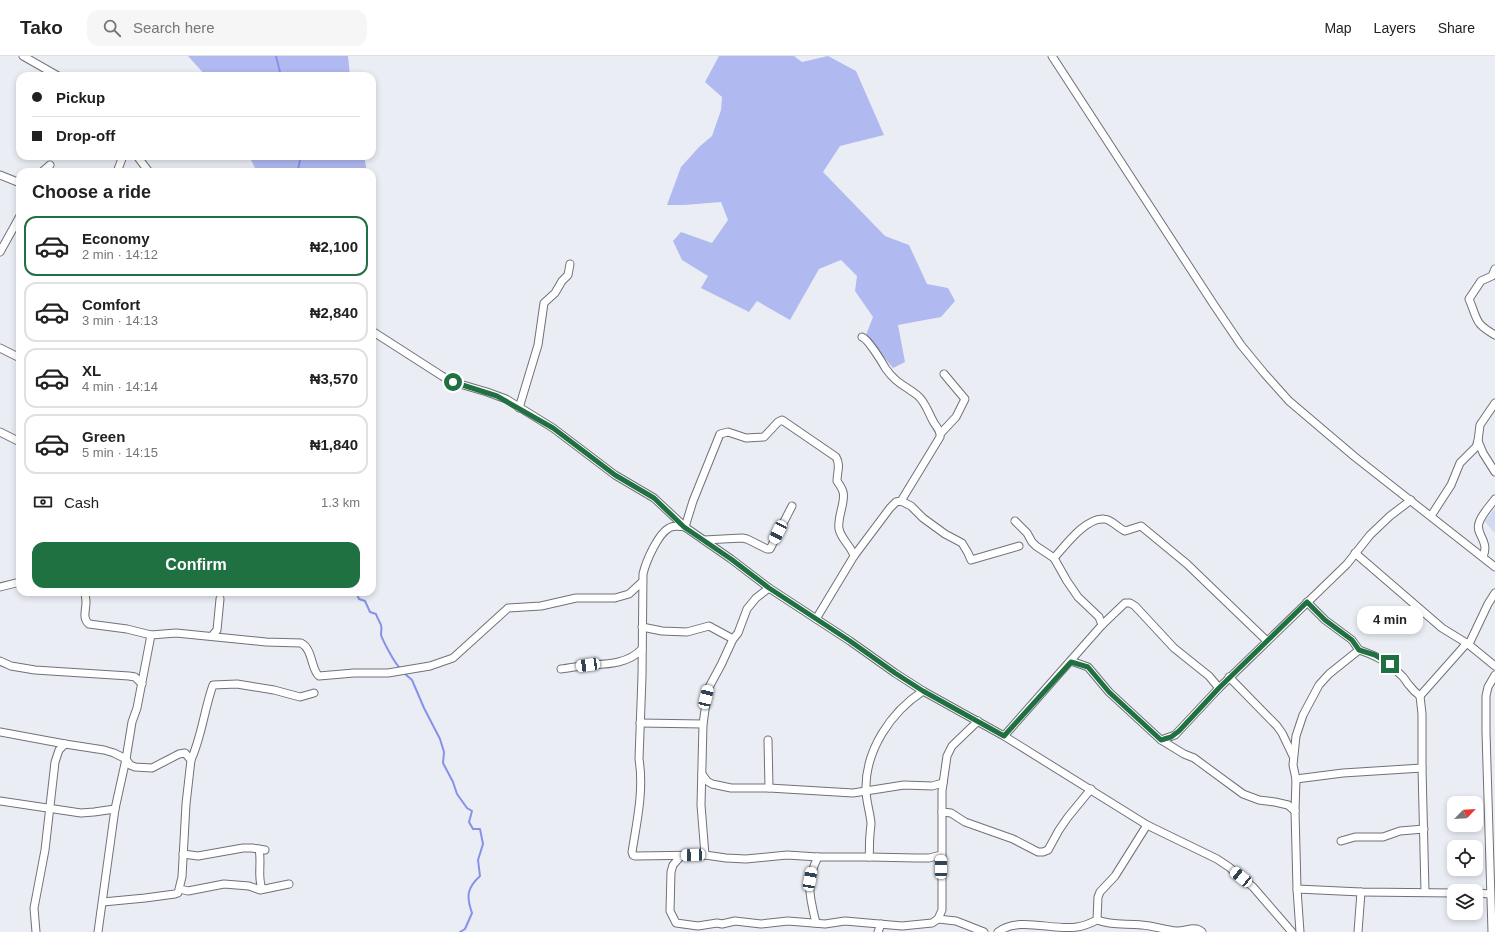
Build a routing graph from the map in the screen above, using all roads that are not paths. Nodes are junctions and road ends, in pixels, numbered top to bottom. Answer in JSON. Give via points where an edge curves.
{"nodes":[{"id":1,"x":23,"y":56,"type":"edge"},
{"id":2,"x":1052,"y":56,"type":"edge"},
{"id":3,"x":51,"y":72,"type":"edge"},
{"id":4,"x":50,"y":166,"type":"dead end"},
{"id":5,"x":47,"y":168,"type":"edge"},
{"id":6,"x":0,"y":174,"type":"edge"},
{"id":7,"x":16,"y":181,"type":"edge"},
{"id":8,"x":16,"y":223,"type":"edge"},
{"id":9,"x":0,"y":252,"type":"edge"},
{"id":10,"x":570,"y":264,"type":"dead end"},
{"id":11,"x":1495,"y":269,"type":"edge"},
{"id":12,"x":376,"y":334,"type":"edge"},
{"id":13,"x":1495,"y":335,"type":"edge"},
{"id":14,"x":862,"y":338,"type":"dead end"},
{"id":15,"x":0,"y":348,"type":"edge"},
{"id":16,"x":16,"y":356,"type":"edge"},
{"id":17,"x":944,"y":374,"type":"dead end"},
{"id":18,"x":1495,"y":403,"type":"edge"},
{"id":19,"x":519,"y":408,"type":"junction"},
{"id":20,"x":0,"y":432,"type":"edge"},
{"id":21,"x":941,"y":433,"type":"junction"},
{"id":22,"x":16,"y":440,"type":"edge"},
{"id":23,"x":1478,"y":441,"type":"junction"},
{"id":24,"x":1495,"y":472,"type":"edge"},
{"id":25,"x":1495,"y":499,"type":"edge"},
{"id":26,"x":1411,"y":500,"type":"junction"},
{"id":27,"x":901,"y":501,"type":"junction"},
{"id":28,"x":792,"y":506,"type":"dead end"},
{"id":29,"x":1431,"y":516,"type":"junction"},
{"id":30,"x":1015,"y":521,"type":"dead end"},
{"id":31,"x":684,"y":527,"type":"junction"},
{"id":32,"x":704,"y":540,"type":"junction"},
{"id":33,"x":1019,"y":546,"type":"dead end"},
{"id":34,"x":1355,"y":553,"type":"junction"},
{"id":35,"x":854,"y":556,"type":"junction"},
{"id":36,"x":1483,"y":557,"type":"junction"},
{"id":37,"x":1054,"y":558,"type":"junction"},
{"id":38,"x":1495,"y":566,"type":"edge"},
{"id":39,"x":642,"y":582,"type":"junction"},
{"id":40,"x":16,"y":583,"type":"edge"},
{"id":41,"x":0,"y":587,"type":"edge"},
{"id":42,"x":769,"y":588,"type":"junction"},
{"id":43,"x":1495,"y":593,"type":"edge"},
{"id":44,"x":85,"y":596,"type":"edge"},
{"id":45,"x":220,"y":599,"type":"dead end"},
{"id":46,"x":1307,"y":602,"type":"junction"},
{"id":47,"x":816,"y":619,"type":"junction"},
{"id":48,"x":1102,"y":625,"type":"junction"},
{"id":49,"x":642,"y":627,"type":"junction"},
{"id":50,"x":151,"y":635,"type":"junction"},
{"id":51,"x":212,"y":636,"type":"junction"},
{"id":52,"x":733,"y":639,"type":"junction"},
{"id":53,"x":1267,"y":641,"type":"junction"},
{"id":54,"x":1467,"y":643,"type":"junction"},
{"id":55,"x":642,"y":649,"type":"junction"},
{"id":56,"x":1359,"y":650,"type":"junction"},
{"id":57,"x":0,"y":661,"type":"edge"},
{"id":58,"x":1071,"y":662,"type":"junction"},
{"id":59,"x":1495,"y":666,"type":"edge"},
{"id":60,"x":561,"y":669,"type":"dead end"},
{"id":61,"x":1495,"y":675,"type":"edge"},
{"id":62,"x":1230,"y":678,"type":"junction"},
{"id":63,"x":142,"y":684,"type":"junction"},
{"id":64,"x":1219,"y":688,"type":"junction"},
{"id":65,"x":923,"y":691,"type":"junction"},
{"id":66,"x":314,"y":693,"type":"dead end"},
{"id":67,"x":1420,"y":696,"type":"junction"},
{"id":68,"x":978,"y":721,"type":"junction"},
{"id":69,"x":640,"y":723,"type":"junction"},
{"id":70,"x":703,"y":724,"type":"junction"},
{"id":71,"x":0,"y":732,"type":"edge"},
{"id":72,"x":1004,"y":736,"type":"junction"},
{"id":73,"x":768,"y":740,"type":"dead end"},
{"id":74,"x":1161,"y":740,"type":"junction"},
{"id":75,"x":65,"y":744,"type":"junction"},
{"id":76,"x":1293,"y":757,"type":"junction"},
{"id":77,"x":126,"y":759,"type":"junction"},
{"id":78,"x":191,"y":760,"type":"junction"},
{"id":79,"x":1422,"y":768,"type":"junction"},
{"id":80,"x":702,"y":774,"type":"junction"},
{"id":81,"x":1296,"y":779,"type":"junction"},
{"id":82,"x":943,"y":783,"type":"junction"},
{"id":83,"x":769,"y":788,"type":"junction"},
{"id":84,"x":1091,"y":789,"type":"junction"},
{"id":85,"x":866,"y":790,"type":"junction"},
{"id":86,"x":0,"y":801,"type":"edge"},
{"id":87,"x":49,"y":808,"type":"junction"},
{"id":88,"x":115,"y":809,"type":"junction"},
{"id":89,"x":1295,"y":811,"type":"junction"},
{"id":90,"x":942,"y":812,"type":"junction"},
{"id":91,"x":1148,"y":825,"type":"junction"},
{"id":92,"x":1492,"y":826,"type":"edge"},
{"id":93,"x":1424,"y":829,"type":"junction"},
{"id":94,"x":1340,"y":841,"type":"dead end"},
{"id":95,"x":183,"y":854,"type":"junction"},
{"id":96,"x":705,"y":855,"type":"junction"},
{"id":97,"x":941,"y":855,"type":"junction"},
{"id":98,"x":681,"y":856,"type":"junction"},
{"id":99,"x":818,"y":857,"type":"junction"},
{"id":100,"x":870,"y":857,"type":"junction"},
{"id":101,"x":289,"y":884,"type":"dead end"},
{"id":102,"x":180,"y":889,"type":"junction"},
{"id":103,"x":1297,"y":889,"type":"junction"},
{"id":104,"x":262,"y":890,"type":"junction"},
{"id":105,"x":1361,"y":892,"type":"junction"},
{"id":106,"x":1425,"y":892,"type":"junction"},
{"id":107,"x":1447,"y":893,"type":"edge"},
{"id":108,"x":1483,"y":894,"type":"edge"},
{"id":109,"x":1490,"y":894,"type":"junction"},
{"id":110,"x":103,"y":902,"type":"junction"},
{"id":111,"x":938,"y":919,"type":"junction"},
{"id":112,"x":1097,"y":920,"type":"junction"},
{"id":113,"x":816,"y":923,"type":"junction"},
{"id":114,"x":881,"y":924,"type":"junction"},
{"id":115,"x":36,"y":932,"type":"edge"},
{"id":116,"x":98,"y":932,"type":"edge"},
{"id":117,"x":878,"y":932,"type":"edge"},
{"id":118,"x":984,"y":932,"type":"edge"},
{"id":119,"x":998,"y":932,"type":"edge"},
{"id":120,"x":1202,"y":932,"type":"edge"},
{"id":121,"x":1292,"y":932,"type":"edge"},
{"id":122,"x":1300,"y":932,"type":"edge"},
{"id":123,"x":1358,"y":932,"type":"edge"},
{"id":124,"x":1492,"y":932,"type":"edge"}],
"edges":[{"from":1,"to":3,"type":"street"},
{"from":2,"to":26,"type":"street","via":[[1214,305],[1255,362],[1290,401]]},
{"from":4,"to":5,"type":"street"},
{"from":6,"to":7,"type":"street"},
{"from":8,"to":9,"type":"street"},
{"from":10,"to":19,"type":"street","via":[[568,275],[544,303],[538,345]]},
{"from":11,"to":13,"type":"street","via":[[1492,276],[1481,281],[1469,299],[1479,326]]},
{"from":12,"to":19,"type":"street","via":[[453,382],[497,396]]},
{"from":14,"to":21,"type":"street","via":[[868,341],[876,356],[896,380],[919,396]]},
{"from":15,"to":16,"type":"street"},
{"from":17,"to":21,"type":"street","via":[[965,399],[956,417]]},
{"from":18,"to":23,"type":"street","via":[[1480,425]]},
{"from":19,"to":31,"type":"street","via":[[553,428],[615,475],[654,498]]},
{"from":20,"to":22,"type":"street"},
{"from":21,"to":27,"type":"street"},
{"from":23,"to":24,"type":"street"},
{"from":23,"to":29,"type":"street","via":[[1460,463],[1451,484]]},
{"from":25,"to":36,"type":"street","via":[[1479,522],[1478,528],[1486,550]]},
{"from":26,"to":29,"type":"street"},
{"from":26,"to":34,"type":"street","via":[[1390,516]]},
{"from":27,"to":33,"type":"street","via":[[911,506],[944,534],[962,543],[971,560]]},
{"from":27,"to":35,"type":"street","via":[[890,508]]},
{"from":28,"to":32,"type":"street","via":[[770,549],[742,538]]},
{"from":29,"to":36,"type":"street"},
{"from":30,"to":37,"type":"street","via":[[1036,546]]},
{"from":31,"to":32,"type":"street"},
{"from":31,"to":35,"type":"street","via":[[720,434],[728,432],[746,438],[764,437],[782,420],[839,461],[837,481],[844,495],[838,525]]},
{"from":31,"to":39,"type":"street","via":[[675,526],[664,531],[648,558]]},
{"from":32,"to":42,"type":"street"},
{"from":34,"to":46,"type":"street"},
{"from":34,"to":54,"type":"street","via":[[1442,628]]},
{"from":35,"to":47,"type":"street"},
{"from":36,"to":38,"type":"street"},
{"from":37,"to":48,"type":"street","via":[[1078,597],[1099,617]]},
{"from":37,"to":53,"type":"street","via":[[1082,528],[1094,521],[1105,518],[1125,531],[1141,526],[1187,564]]},
{"from":39,"to":49,"type":"street"},
{"from":39,"to":51,"type":"street","via":[[629,594],[619,597],[576,598],[541,606],[508,608],[453,658],[430,666],[388,673],[319,676],[305,645],[301,643]]},
{"from":40,"to":41,"type":"street"},
{"from":42,"to":47,"type":"street"},
{"from":42,"to":52,"type":"street","via":[[750,603]]},
{"from":43,"to":54,"type":"street","via":[[1470,642]]},
{"from":44,"to":50,"type":"street","via":[[84,616],[89,624]]},
{"from":45,"to":51,"type":"street","via":[[217,630]]},
{"from":46,"to":53,"type":"street"},
{"from":46,"to":56,"type":"street","via":[[1325,620],[1352,640]]},
{"from":47,"to":65,"type":"street"},
{"from":48,"to":58,"type":"street"},
{"from":48,"to":64,"type":"street","via":[[1125,603],[1130,603],[1174,648],[1209,676]]},
{"from":49,"to":52,"type":"street","via":[[687,632],[709,626]]},
{"from":49,"to":55,"type":"street"},
{"from":50,"to":51,"type":"street"},
{"from":50,"to":63,"type":"street"},
{"from":52,"to":70,"type":"street","via":[[708,689]]},
{"from":53,"to":62,"type":"street"},
{"from":54,"to":59,"type":"street"},
{"from":54,"to":67,"type":"street"},
{"from":55,"to":60,"type":"street","via":[[632,657],[610,664]]},
{"from":55,"to":69,"type":"street"},
{"from":56,"to":67,"type":"street","via":[[1375,655],[1390,664]]},
{"from":56,"to":76,"type":"street","via":[[1318,685],[1301,720]]},
{"from":57,"to":63,"type":"street","via":[[11,666],[35,670],[129,676]]},
{"from":58,"to":72,"type":"street"},
{"from":58,"to":74,"type":"street","via":[[1088,667],[1109,692]]},
{"from":61,"to":92,"type":"street","via":[[1486,696]]},
{"from":62,"to":64,"type":"street"},
{"from":62,"to":76,"type":"street","via":[[1277,726]]},
{"from":63,"to":77,"type":"street"},
{"from":64,"to":74,"type":"street","via":[[1175,735]]},
{"from":65,"to":68,"type":"street"},
{"from":65,"to":85,"type":"street","via":[[901,709],[880,737],[872,754]]},
{"from":66,"to":78,"type":"street","via":[[300,697],[236,684],[213,685],[197,747]]},
{"from":67,"to":79,"type":"street"},
{"from":68,"to":72,"type":"street"},
{"from":68,"to":82,"type":"street","via":[[949,750]]},
{"from":69,"to":70,"type":"street"},
{"from":69,"to":98,"type":"street","via":[[640,804],[633,855]]},
{"from":70,"to":80,"type":"street"},
{"from":71,"to":75,"type":"street"},
{"from":72,"to":84,"type":"street"},
{"from":73,"to":83,"type":"street"},
{"from":74,"to":89,"type":"street","via":[[1194,758],[1243,794],[1259,800],[1288,805]]},
{"from":75,"to":77,"type":"street","via":[[114,752]]},
{"from":75,"to":87,"type":"street","via":[[59,750],[55,762]]},
{"from":76,"to":81,"type":"street"},
{"from":77,"to":78,"type":"street","via":[[134,767],[147,768],[152,768],[179,754],[185,754]]},
{"from":77,"to":88,"type":"street"},
{"from":78,"to":95,"type":"street"},
{"from":79,"to":81,"type":"street"},
{"from":79,"to":93,"type":"street"},
{"from":80,"to":83,"type":"street","via":[[707,781],[719,786]]},
{"from":80,"to":96,"type":"street","via":[[701,805]]},
{"from":81,"to":89,"type":"street"},
{"from":82,"to":85,"type":"street"},
{"from":82,"to":90,"type":"street"},
{"from":83,"to":85,"type":"street","via":[[853,792]]},
{"from":84,"to":90,"type":"street","via":[[1065,821],[1048,850],[1043,852],[965,822],[951,813]]},
{"from":84,"to":91,"type":"street"},
{"from":85,"to":100,"type":"street","via":[[871,825]]},
{"from":86,"to":87,"type":"street"},
{"from":87,"to":88,"type":"street","via":[[81,813]]},
{"from":87,"to":115,"type":"street","via":[[45,850],[34,908]]},
{"from":88,"to":110,"type":"street"},
{"from":89,"to":103,"type":"street"},
{"from":90,"to":97,"type":"street"},
{"from":91,"to":112,"type":"street","via":[[1118,872],[1098,897]]},
{"from":91,"to":121,"type":"street","via":[[1229,867],[1253,888]]},
{"from":92,"to":109,"type":"street"},
{"from":93,"to":94,"type":"street","via":[[1400,830],[1382,837],[1355,837]]},
{"from":93,"to":106,"type":"street"},
{"from":95,"to":102,"type":"street"},
{"from":95,"to":104,"type":"street","via":[[198,856],[243,848],[262,849],[259,877]]},
{"from":96,"to":98,"type":"street"},
{"from":96,"to":99,"type":"street","via":[[740,859],[787,855]]},
{"from":97,"to":100,"type":"street","via":[[930,858]]},
{"from":97,"to":111,"type":"street","via":[[942,910]]},
{"from":98,"to":113,"type":"street","via":[[671,872],[670,911],[676,923],[698,926],[735,921],[761,924],[780,921]]},
{"from":99,"to":100,"type":"street"},
{"from":99,"to":113,"type":"street","via":[[812,870],[810,890]]},
{"from":101,"to":104,"type":"street"},
{"from":102,"to":104,"type":"street","via":[[188,891],[224,884]]},
{"from":102,"to":110,"type":"street","via":[[175,894]]},
{"from":103,"to":105,"type":"street"},
{"from":103,"to":122,"type":"street"},
{"from":105,"to":106,"type":"street"},
{"from":105,"to":123,"type":"street"},
{"from":106,"to":107,"type":"street"},
{"from":108,"to":109,"type":"street"},
{"from":109,"to":124,"type":"street"},
{"from":110,"to":116,"type":"street"},
{"from":111,"to":114,"type":"street","via":[[932,923],[902,926]]},
{"from":111,"to":118,"type":"street","via":[[956,921]]},
{"from":112,"to":119,"type":"street","via":[[1076,928],[1009,925]]},
{"from":112,"to":120,"type":"street","via":[[1107,924],[1145,925],[1177,931],[1194,928]]},
{"from":113,"to":114,"type":"street","via":[[845,920]]},
{"from":114,"to":117,"type":"street"}]}
